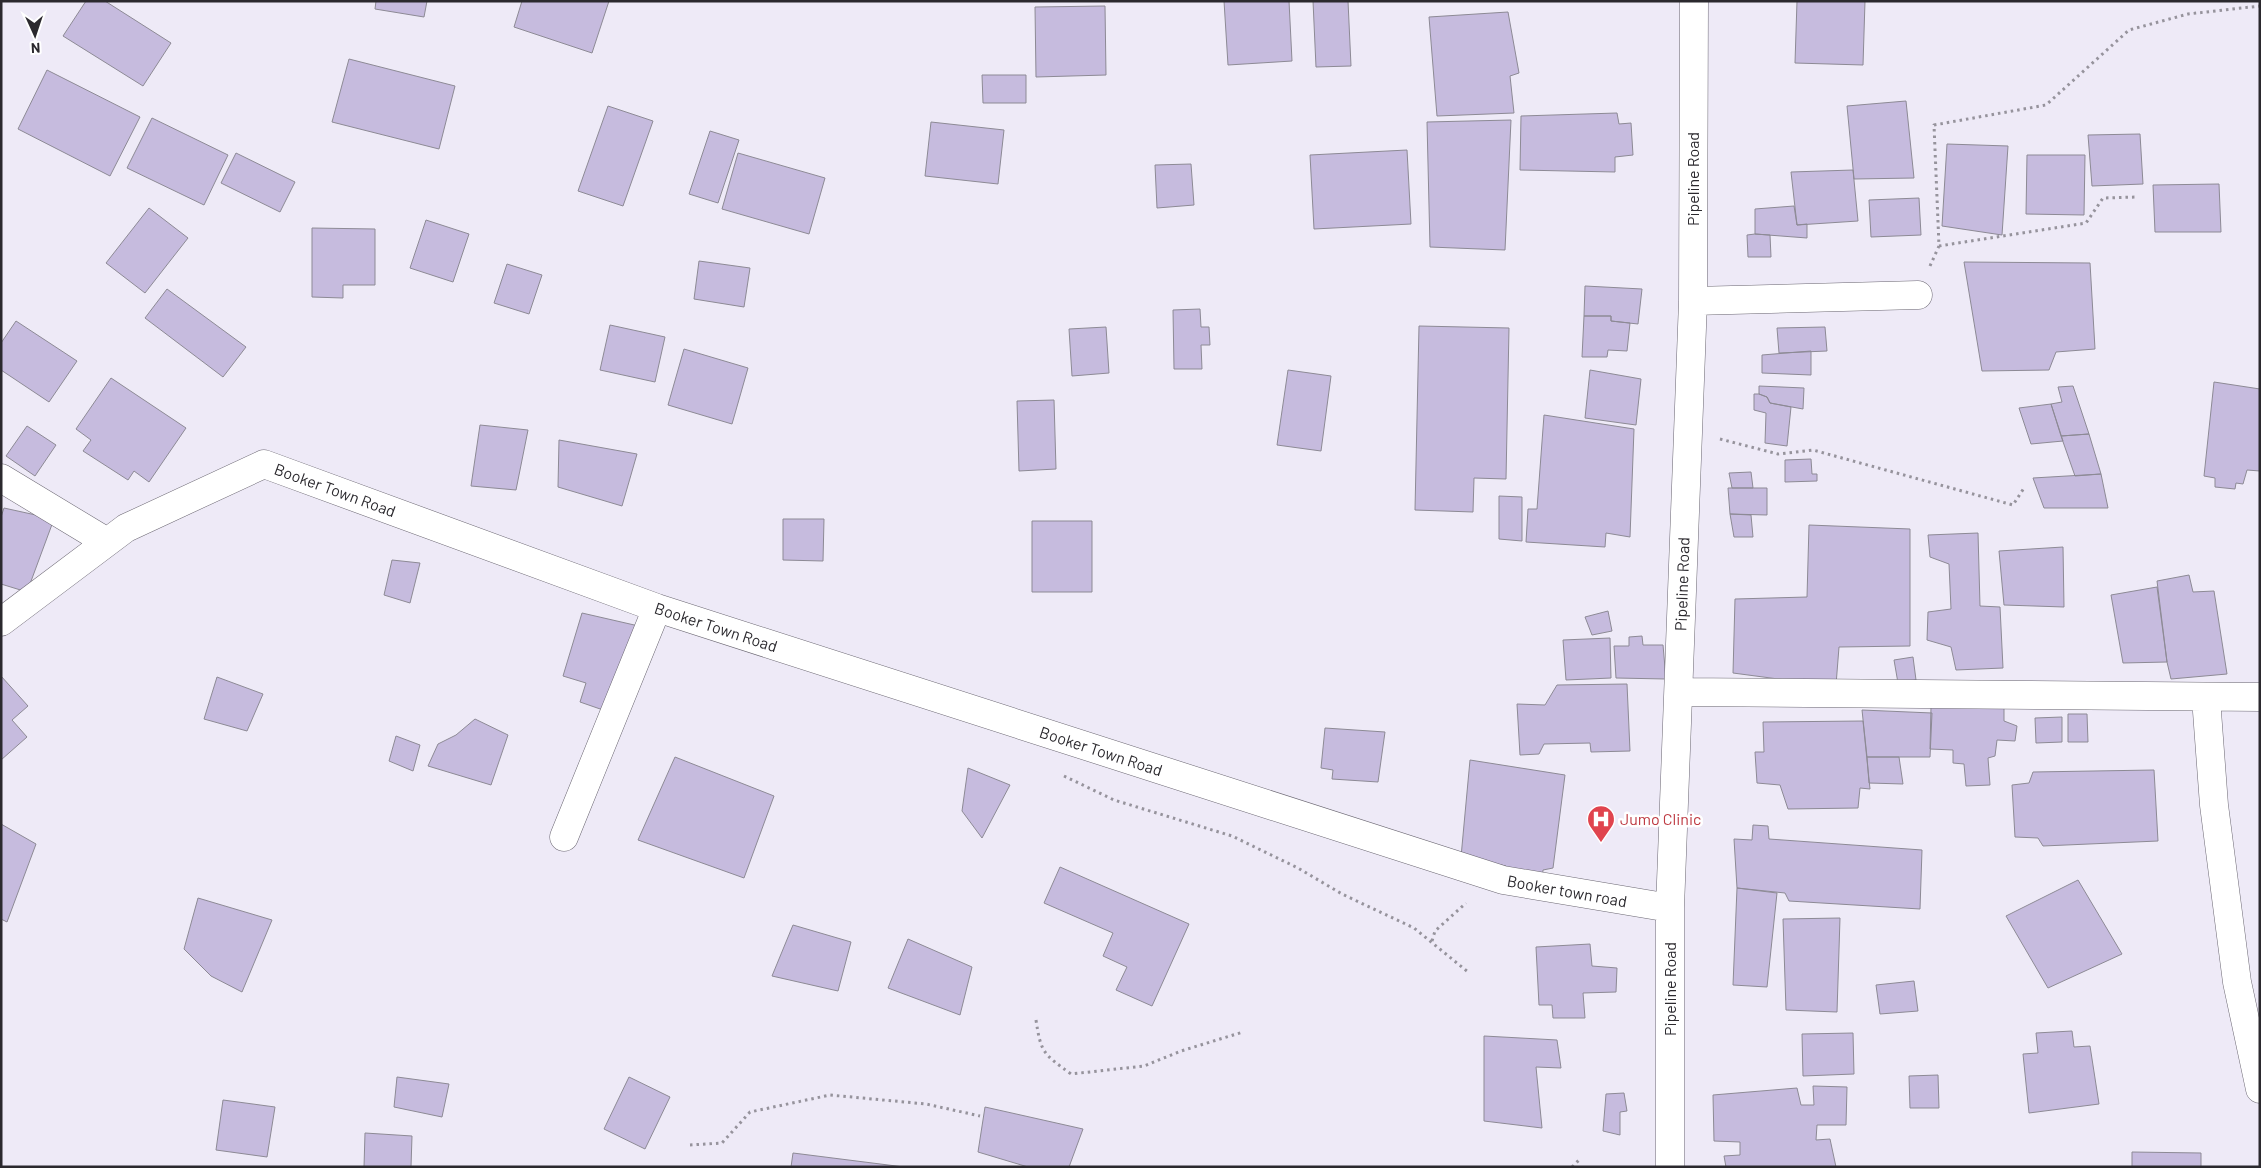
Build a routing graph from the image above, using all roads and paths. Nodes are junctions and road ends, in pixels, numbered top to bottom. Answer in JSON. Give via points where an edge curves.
{"nodes":[{"id":1,"x":1694,"y":1,"type":"edge"},
{"id":2,"x":2260,"y":6,"type":"edge"},
{"id":3,"x":2138,"y":197,"type":"dead end"},
{"id":4,"x":1939,"y":246,"type":"junction"},
{"id":5,"x":1918,"y":295,"type":"joint"},
{"id":6,"x":1693,"y":301,"type":"junction"},
{"id":7,"x":1688,"y":431,"type":"junction"},
{"id":8,"x":1,"y":478,"type":"edge"},
{"id":9,"x":2024,"y":488,"type":"dead end"},
{"id":10,"x":107,"y":542,"type":"junction"},
{"id":11,"x":657,"y":608,"type":"junction"},
{"id":12,"x":1,"y":622,"type":"edge"},
{"id":13,"x":1679,"y":692,"type":"junction"},
{"id":14,"x":2260,"y":697,"type":"edge"},
{"id":15,"x":2206,"y":698,"type":"junction"},
{"id":16,"x":1056,"y":774,"type":"dead end"},
{"id":17,"x":564,"y":837,"type":"dead end"},
{"id":18,"x":1466,"y":868,"type":"joint"},
{"id":19,"x":1670,"y":908,"type":"junction"},
{"id":20,"x":1468,"y":972,"type":"dead end"},
{"id":21,"x":1036,"y":1020,"type":"dead end"},
{"id":22,"x":1243,"y":1032,"type":"dead end"},
{"id":23,"x":2260,"y":1090,"type":"edge"},
{"id":24,"x":980,"y":1116,"type":"dead end"},
{"id":25,"x":690,"y":1145,"type":"dead end"},
{"id":26,"x":1581,"y":1158,"type":"dead end"},
{"id":27,"x":1572,"y":1167,"type":"edge"},
{"id":28,"x":1670,"y":1167,"type":"edge"}],
"edges":[{"from":1,"to":6,"type":"street","name":"Pipeline Road"},
{"from":2,"to":4,"type":"path","via":[[2188,14],[2129,30],[2046,104],[1934,125]]},
{"from":3,"to":4,"type":"path","via":[[2103,198],[2086,223]]},
{"from":4,"to":5,"type":"path"},
{"from":5,"to":6,"type":"street"},
{"from":6,"to":7,"type":"street","name":"Pipeline Road"},
{"from":7,"to":9,"type":"path","via":[[1778,454],[1813,450],[2013,505]]},
{"from":7,"to":13,"type":"street","name":"Pipeline Road"},
{"from":8,"to":10,"type":"street"},
{"from":10,"to":11,"type":"street","name":"Booker Town Road","via":[[126,528],[264,464]]},
{"from":10,"to":12,"type":"street","name":"Booker Town Road"},
{"from":11,"to":17,"type":"street"},
{"from":11,"to":18,"type":"street","name":"Booker Town Road"},
{"from":13,"to":15,"type":"street"},
{"from":13,"to":19,"type":"street","name":"Pipeline Road"},
{"from":14,"to":15,"type":"street"},
{"from":15,"to":23,"type":"street","via":[[2214,805],[2237,982]]},
{"from":16,"to":20,"type":"path","via":[[1114,800],[1232,836],[1414,928]]},
{"from":18,"to":19,"type":"street","name":"Booker town road","via":[[1503,880]]},
{"from":19,"to":28,"type":"street","name":"Pipeline Road"},
{"from":21,"to":22,"type":"path","via":[[1039,1044],[1045,1055],[1071,1074],[1144,1066]]},
{"from":24,"to":25,"type":"path","via":[[926,1104],[830,1095],[750,1112],[722,1144]]},
{"from":26,"to":27,"type":"path"}]}
